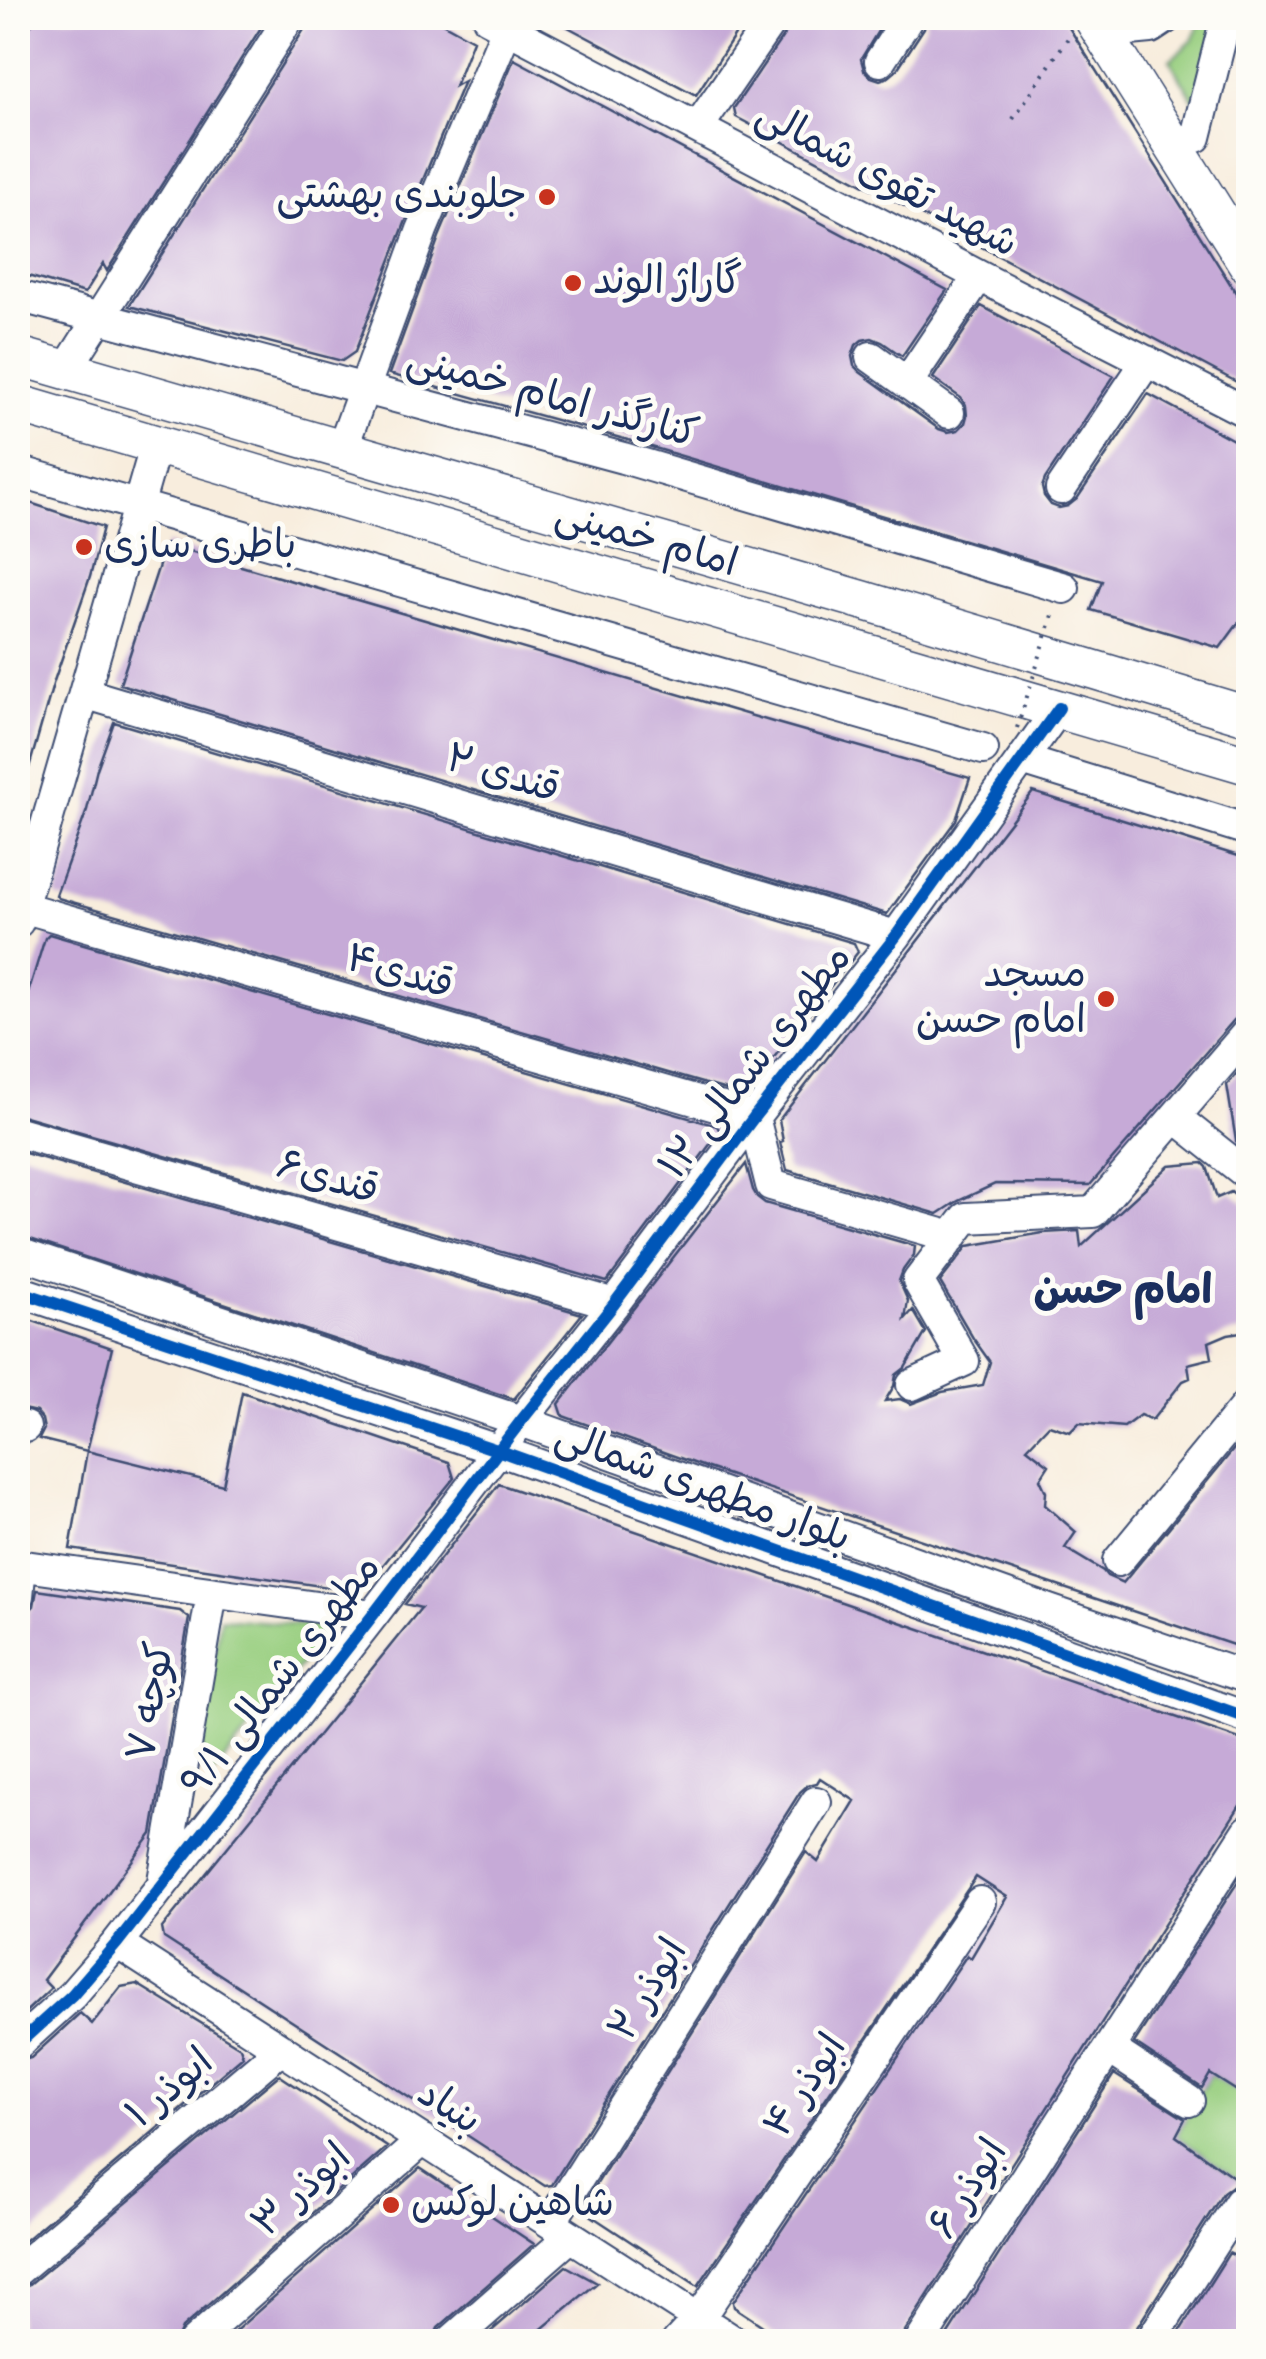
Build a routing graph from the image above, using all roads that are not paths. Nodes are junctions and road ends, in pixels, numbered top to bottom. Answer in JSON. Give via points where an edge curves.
{"nodes":[{"id":1,"x":289,"y":18,"type":"edge"},
{"id":2,"x":773,"y":18,"type":"edge"},
{"id":3,"x":908,"y":18,"type":"edge"},
{"id":4,"x":1226,"y":18,"type":"edge"},
{"id":5,"x":503,"y":21,"type":"edge"},
{"id":6,"x":1139,"y":22,"type":"edge"},
{"id":7,"x":1083,"y":25,"type":"edge"},
{"id":8,"x":880,"y":61,"type":"dead end"},
{"id":9,"x":698,"y":127,"type":"junction"},
{"id":10,"x":1196,"y":137,"type":"junction"},
{"id":11,"x":1248,"y":219,"type":"edge"},
{"id":12,"x":1248,"y":264,"type":"edge"},
{"id":13,"x":980,"y":276,"type":"junction"},
{"id":14,"x":18,"y":296,"type":"edge"},
{"id":15,"x":98,"y":318,"type":"junction"},
{"id":16,"x":18,"y":356,"type":"edge"},
{"id":17,"x":871,"y":357,"type":"dead end"},
{"id":18,"x":1147,"y":361,"type":"junction"},
{"id":19,"x":66,"y":370,"type":"junction"},
{"id":20,"x":907,"y":382,"type":"junction"},
{"id":21,"x":363,"y":389,"type":"junction"},
{"id":22,"x":18,"y":404,"type":"edge"},
{"id":23,"x":1248,"y":412,"type":"edge"},
{"id":24,"x":949,"y":413,"type":"dead end"},
{"id":25,"x":156,"y":444,"type":"junction"},
{"id":26,"x":342,"y":449,"type":"junction"},
{"id":27,"x":18,"y":471,"type":"edge"},
{"id":28,"x":1061,"y":489,"type":"dead end"},
{"id":29,"x":139,"y":506,"type":"junction"},
{"id":30,"x":1059,"y":600,"type":"road end"},
{"id":31,"x":84,"y":694,"type":"junction"},
{"id":32,"x":1060,"y":708,"type":"junction"},
{"id":33,"x":1248,"y":716,"type":"edge"},
{"id":34,"x":983,"y":749,"type":"dead end"},
{"id":35,"x":1022,"y":760,"type":"junction"},
{"id":36,"x":1248,"y":765,"type":"edge"},
{"id":37,"x":1248,"y":830,"type":"edge"},
{"id":38,"x":20,"y":914,"type":"edge"},
{"id":39,"x":896,"y":936,"type":"junction"},
{"id":40,"x":1248,"y":1032,"type":"edge"},
{"id":41,"x":1176,"y":1117,"type":"junction"},
{"id":42,"x":754,"y":1118,"type":"junction"},
{"id":43,"x":18,"y":1132,"type":"edge"},
{"id":44,"x":1248,"y":1174,"type":"edge"},
{"id":45,"x":952,"y":1237,"type":"junction"},
{"id":46,"x":18,"y":1253,"type":"edge"},
{"id":47,"x":18,"y":1290,"type":"edge"},
{"id":48,"x":614,"y":1304,"type":"junction"},
{"id":49,"x":912,"y":1385,"type":"dead end"},
{"id":50,"x":1248,"y":1404,"type":"edge"},
{"id":51,"x":521,"y":1421,"type":"junction"},
{"id":52,"x":500,"y":1451,"type":"junction"},
{"id":53,"x":1118,"y":1561,"type":"dead end"},
{"id":54,"x":20,"y":1565,"type":"edge"},
{"id":55,"x":212,"y":1593,"type":"junction"},
{"id":56,"x":18,"y":1596,"type":"edge"},
{"id":57,"x":374,"y":1615,"type":"junction"},
{"id":58,"x":1248,"y":1678,"type":"edge"},
{"id":59,"x":1248,"y":1718,"type":"edge"},
{"id":60,"x":816,"y":1802,"type":"dead end"},
{"id":61,"x":1248,"y":1831,"type":"edge"},
{"id":62,"x":163,"y":1883,"type":"junction"},
{"id":63,"x":980,"y":1902,"type":"dead end"},
{"id":64,"x":117,"y":1943,"type":"junction"},
{"id":65,"x":23,"y":2027,"type":"edge"},
{"id":66,"x":282,"y":2049,"type":"junction"},
{"id":67,"x":1110,"y":2049,"type":"junction"},
{"id":68,"x":1190,"y":2101,"type":"dead end"},
{"id":69,"x":423,"y":2140,"type":"junction"},
{"id":70,"x":1239,"y":2203,"type":"dead end"},
{"id":71,"x":561,"y":2229,"type":"junction"},
{"id":72,"x":18,"y":2270,"type":"edge"},
{"id":73,"x":700,"y":2318,"type":"junction"},
{"id":74,"x":194,"y":2342,"type":"edge"},
{"id":75,"x":450,"y":2342,"type":"edge"},
{"id":76,"x":677,"y":2342,"type":"edge"},
{"id":77,"x":735,"y":2342,"type":"edge"},
{"id":78,"x":920,"y":2342,"type":"edge"},
{"id":79,"x":1150,"y":2342,"type":"edge"}],
"edges":[{"from":1,"to":15,"type":"street"},
{"from":2,"to":9,"type":"street"},
{"from":3,"to":8,"type":"street"},
{"from":4,"to":10,"type":"street"},
{"from":5,"to":9,"type":"street","name":"شهید تقوی شمالی"},
{"from":5,"to":21,"type":"street"},
{"from":6,"to":10,"type":"main road"},
{"from":7,"to":12,"type":"main road"},
{"from":9,"to":13,"type":"street","name":"شهید تقوی شمالی"},
{"from":10,"to":11,"type":"main road"},
{"from":13,"to":18,"type":"street","name":"شهید تقوی شمالی"},
{"from":13,"to":20,"type":"street"},
{"from":14,"to":15,"type":"street","name":"کنارگذر امام خمینی"},
{"from":15,"to":19,"type":"street"},
{"from":15,"to":21,"type":"street","name":"کنارگذر امام خمینی"},
{"from":16,"to":19,"type":"main road","name":"امام خمینی"},
{"from":17,"to":20,"type":"street"},
{"from":18,"to":23,"type":"street","name":"شهید تقوی شمالی"},
{"from":18,"to":28,"type":"street"},
{"from":19,"to":26,"type":"main road","name":"امام خمینی"},
{"from":20,"to":24,"type":"street"},
{"from":21,"to":26,"type":"street"},
{"from":21,"to":30,"type":"street","name":"کنارگذر امام خمینی","via":[[623,458]]},
{"from":22,"to":25,"type":"main road","name":"امام خمینی"},
{"from":25,"to":29,"type":"street"},
{"from":25,"to":32,"type":"main road","name":"امام خمینی"},
{"from":26,"to":33,"type":"main road","name":"امام خمینی"},
{"from":27,"to":29,"type":"street"},
{"from":29,"to":31,"type":"street"},
{"from":29,"to":34,"type":"street"},
{"from":31,"to":38,"type":"street"},
{"from":31,"to":39,"type":"street","name":"قندی ۲"},
{"from":32,"to":35,"type":"street","name":"مطهری شمالی ۱۲"},
{"from":32,"to":36,"type":"main road","name":"امام خمینی"},
{"from":35,"to":37,"type":"street"},
{"from":35,"to":39,"type":"street","name":"مطهری شمالی ۱۲"},
{"from":38,"to":42,"type":"street","name":"قندی۴"},
{"from":39,"to":42,"type":"street","name":"مطهری شمالی ۱۲"},
{"from":40,"to":41,"type":"street"},
{"from":41,"to":44,"type":"street"},
{"from":41,"to":45,"type":"street","via":[[1093,1212],[966,1218]]},
{"from":42,"to":45,"type":"street","via":[[771,1185]]},
{"from":42,"to":48,"type":"street","name":"مطهری شمالی ۱۲"},
{"from":43,"to":48,"type":"street","name":"قندی۶"},
{"from":45,"to":49,"type":"street","via":[[918,1281],[964,1361]]},
{"from":46,"to":51,"type":"street","name":"بلوار مطهری شمالی"},
{"from":47,"to":52,"type":"street","name":"بلوار مطهری شمالی"},
{"from":48,"to":51,"type":"street","name":"مطهری شمالی ۱۲"},
{"from":50,"to":53,"type":"street"},
{"from":51,"to":52,"type":"street","name":"مطهری شمالی ۱۲"},
{"from":51,"to":58,"type":"street","name":"بلوار مطهری شمالی"},
{"from":52,"to":57,"type":"street","name":"مطهری شمالی ۹/۱"},
{"from":52,"to":59,"type":"street","name":"بلوار مطهری شمالی"},
{"from":54,"to":55,"type":"street"},
{"from":54,"to":56,"type":"street"},
{"from":55,"to":57,"type":"street"},
{"from":55,"to":62,"type":"street","name":"کوچه ۷"},
{"from":57,"to":62,"type":"street","name":"مطهری شمالی ۹/۱"},
{"from":60,"to":71,"type":"street","name":"ابوذر ۲"},
{"from":61,"to":67,"type":"street","name":"ابوذر ۶"},
{"from":62,"to":64,"type":"street","name":"مطهری شمالی ۹/۱"},
{"from":63,"to":73,"type":"street","name":"ابوذر ۴"},
{"from":64,"to":65,"type":"street","name":"مطهری شمالی ۹/۱","via":[[72,1995]]},
{"from":64,"to":66,"type":"street","name":"بنیاد"},
{"from":66,"to":69,"type":"street","name":"بنیاد"},
{"from":66,"to":72,"type":"street","name":"ابوذر ۱"},
{"from":67,"to":68,"type":"street"},
{"from":67,"to":78,"type":"street","name":"ابوذر ۶"},
{"from":69,"to":71,"type":"street","name":"بنیاد"},
{"from":69,"to":74,"type":"street","name":"ابوذر ۳"},
{"from":70,"to":79,"type":"street"},
{"from":71,"to":73,"type":"street","name":"بنیاد"},
{"from":71,"to":75,"type":"street","name":"ابوذر ۲"},
{"from":73,"to":76,"type":"street","name":"ابوذر ۴"},
{"from":73,"to":77,"type":"street","name":"بنیاد"}]}
